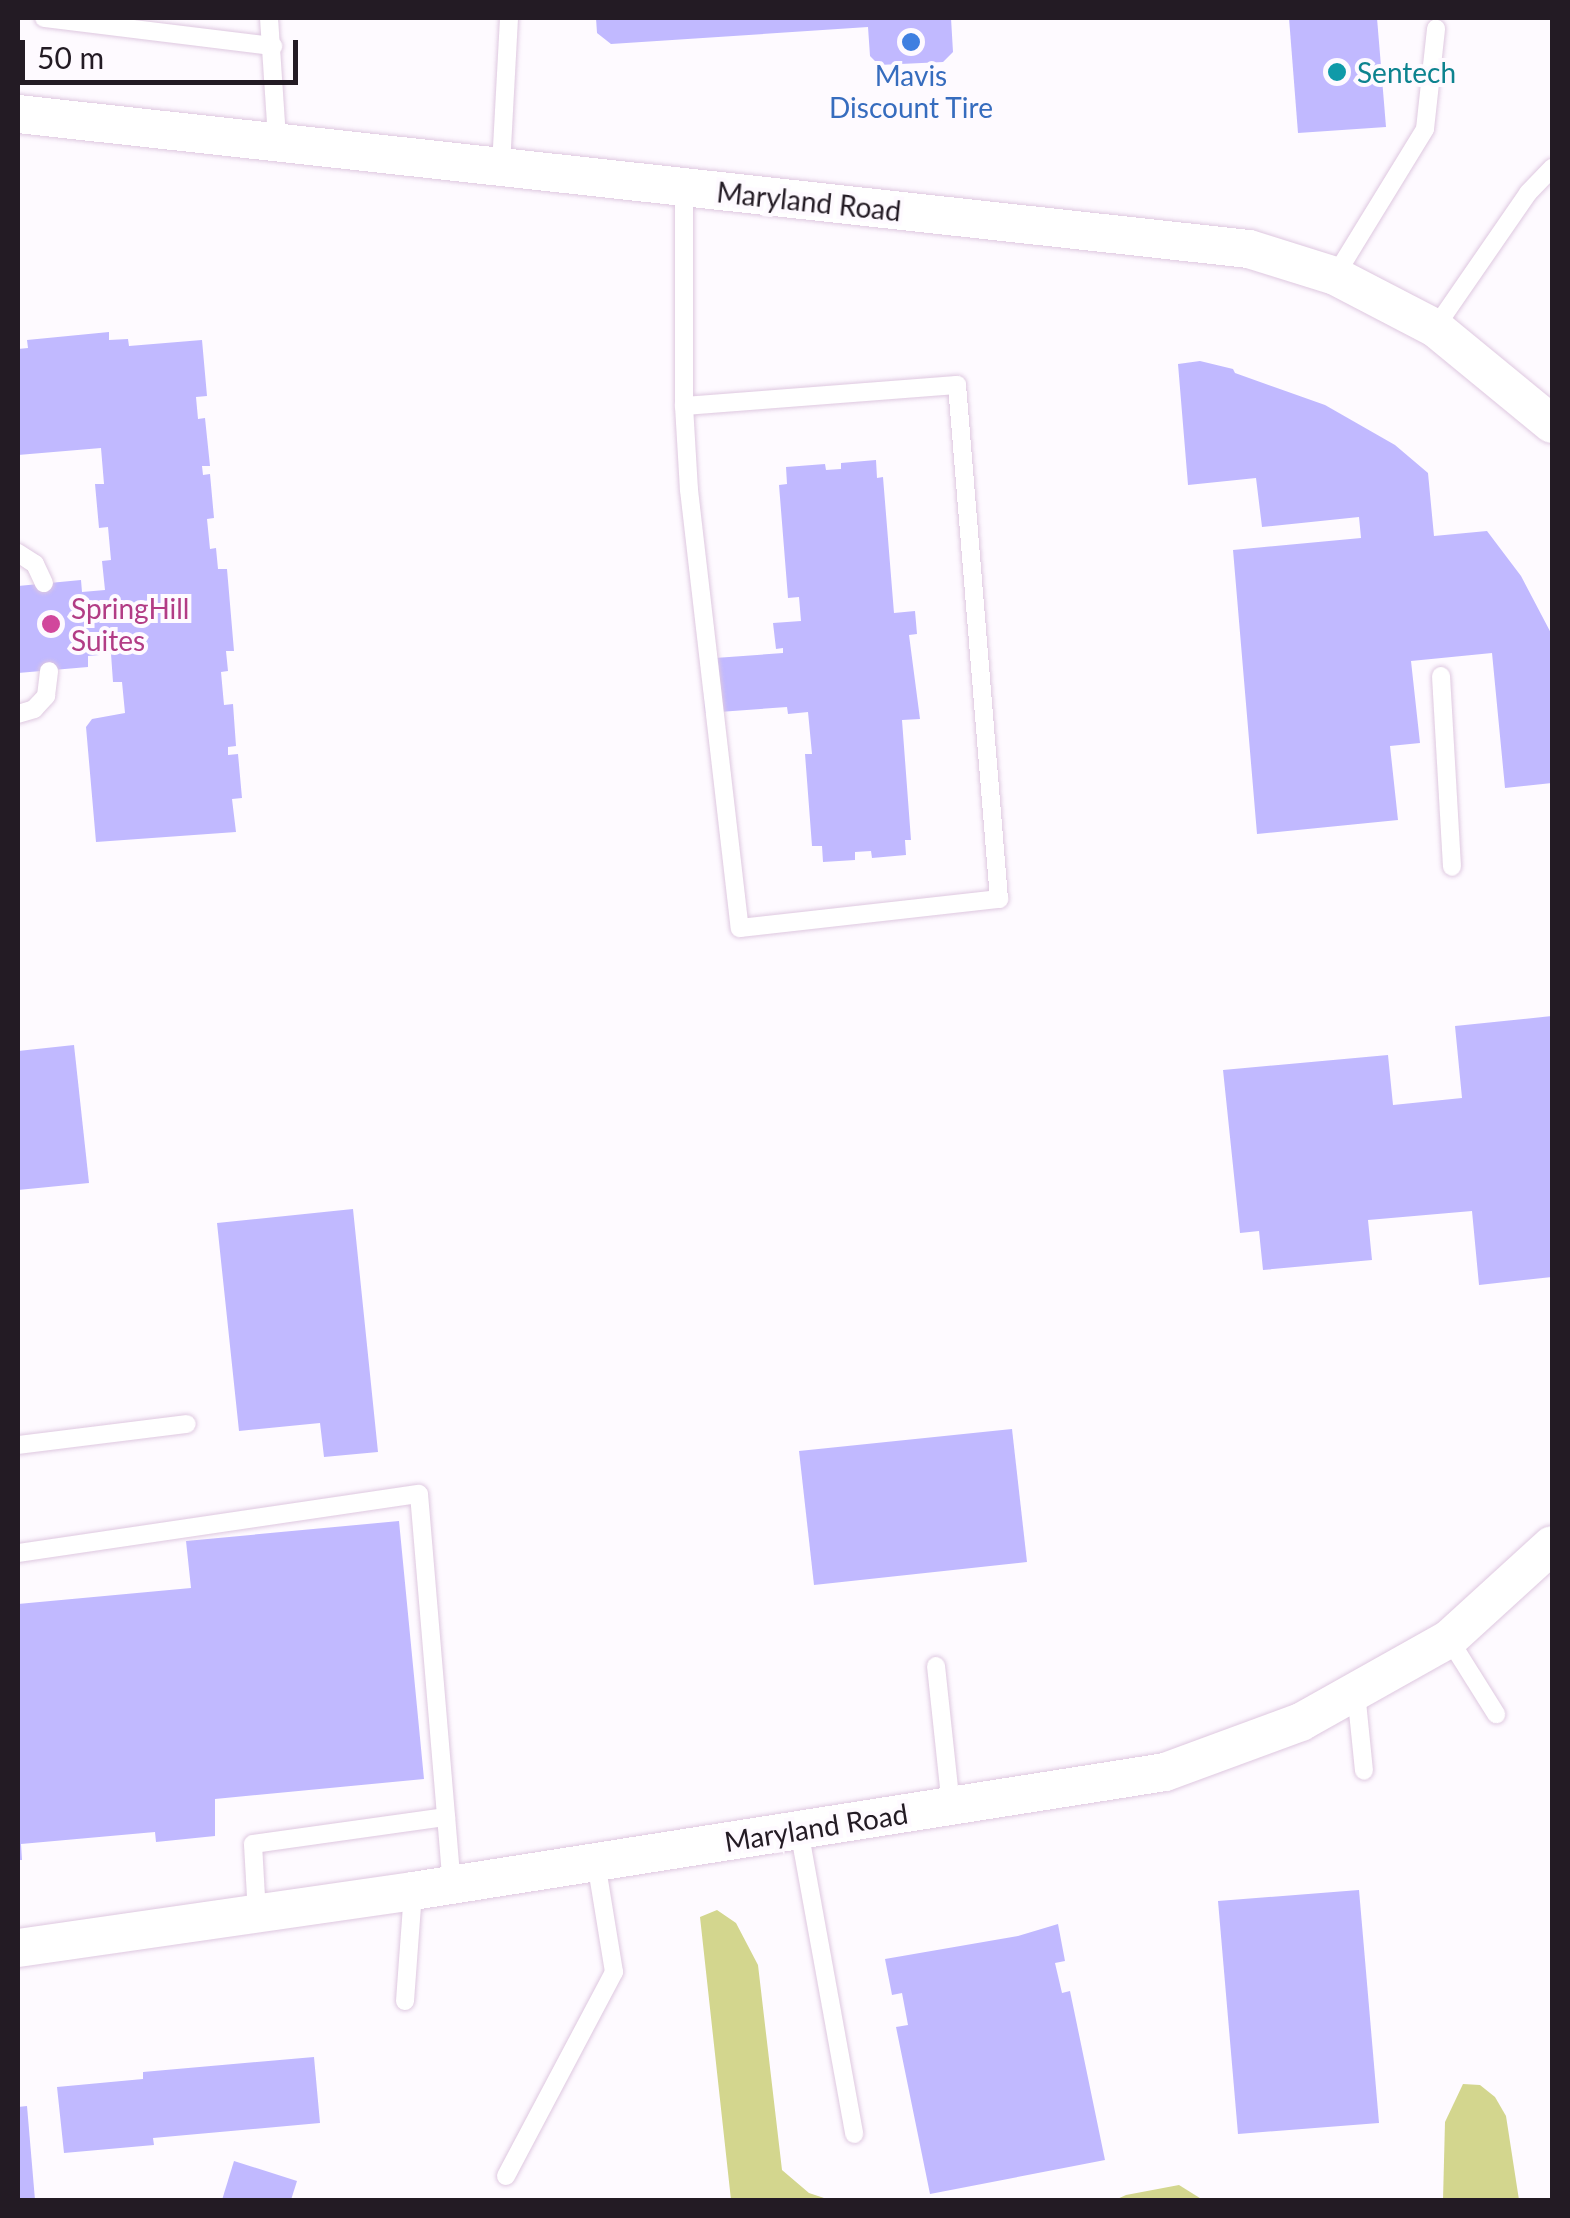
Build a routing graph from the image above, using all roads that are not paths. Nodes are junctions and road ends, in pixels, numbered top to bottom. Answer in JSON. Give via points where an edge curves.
{"nodes":[{"id":1,"x":44,"y":18,"type":"edge"},
{"id":2,"x":269,"y":18,"type":"edge"},
{"id":3,"x":510,"y":18,"type":"edge"},
{"id":4,"x":1436,"y":29,"type":"dead end"},
{"id":5,"x":272,"y":46,"type":"junction"},
{"id":6,"x":18,"y":114,"type":"edge"},
{"id":7,"x":277,"y":139,"type":"junction"},
{"id":8,"x":501,"y":166,"type":"junction"},
{"id":9,"x":1552,"y":168,"type":"edge"},
{"id":10,"x":684,"y":187,"type":"junction"},
{"id":11,"x":1336,"y":276,"type":"junction"},
{"id":12,"x":1435,"y":328,"type":"junction"},
{"id":13,"x":684,"y":406,"type":"junction"},
{"id":14,"x":1552,"y":424,"type":"edge"},
{"id":15,"x":18,"y":553,"type":"edge"},
{"id":16,"x":44,"y":584,"type":"dead end"},
{"id":17,"x":49,"y":671,"type":"dead end"},
{"id":18,"x":1441,"y":676,"type":"dead end"},
{"id":19,"x":18,"y":714,"type":"edge"},
{"id":20,"x":1452,"y":867,"type":"dead end"},
{"id":21,"x":187,"y":1424,"type":"dead end"},
{"id":22,"x":18,"y":1446,"type":"edge"},
{"id":23,"x":1552,"y":1545,"type":"edge"},
{"id":24,"x":18,"y":1553,"type":"edge"},
{"id":25,"x":1448,"y":1639,"type":"junction"},
{"id":26,"x":936,"y":1666,"type":"dead end"},
{"id":27,"x":1356,"y":1691,"type":"junction"},
{"id":28,"x":1496,"y":1714,"type":"dead end"},
{"id":29,"x":1364,"y":1770,"type":"dead end"},
{"id":30,"x":951,"y":1806,"type":"junction"},
{"id":31,"x":446,"y":1817,"type":"junction"},
{"id":32,"x":799,"y":1830,"type":"junction"},
{"id":33,"x":596,"y":1862,"type":"junction"},
{"id":34,"x":452,"y":1885,"type":"junction"},
{"id":35,"x":413,"y":1891,"type":"junction"},
{"id":36,"x":257,"y":1914,"type":"junction"},
{"id":37,"x":18,"y":1948,"type":"edge"},
{"id":38,"x":406,"y":2002,"type":"dead end"},
{"id":39,"x":854,"y":2134,"type":"dead end"},
{"id":40,"x":506,"y":2176,"type":"dead end"}],
"edges":[{"from":1,"to":5,"type":"lane"},
{"from":2,"to":5,"type":"lane"},
{"from":3,"to":8,"type":"lane"},
{"from":4,"to":11,"type":"lane","via":[[1425,129]]},
{"from":5,"to":7,"type":"lane"},
{"from":6,"to":7,"type":"street","name":"Maryland Road"},
{"from":7,"to":8,"type":"street","name":"Maryland Road"},
{"from":8,"to":10,"type":"street","name":"Maryland Road"},
{"from":9,"to":12,"type":"lane"},
{"from":10,"to":11,"type":"street","name":"Maryland Road","via":[[1249,248]]},
{"from":10,"to":13,"type":"lane"},
{"from":11,"to":12,"type":"street","name":"Maryland Road"},
{"from":12,"to":14,"type":"street","name":"Maryland Road"},
{"from":13,"to":13,"type":"lane","via":[[740,928],[999,899],[957,385]]},
{"from":15,"to":16,"type":"lane","via":[[36,564]]},
{"from":17,"to":19,"type":"lane","via":[[46,696]]},
{"from":18,"to":20,"type":"lane"},
{"from":21,"to":22,"type":"lane"},
{"from":23,"to":25,"type":"street","name":"Maryland Road"},
{"from":24,"to":31,"type":"lane","via":[[419,1494]]},
{"from":25,"to":27,"type":"street","name":"Maryland Road"},
{"from":25,"to":28,"type":"lane"},
{"from":26,"to":30,"type":"lane"},
{"from":27,"to":29,"type":"lane"},
{"from":27,"to":30,"type":"street","name":"Maryland Road","via":[[1300,1722],[1165,1772]]},
{"from":30,"to":32,"type":"street","name":"Maryland Road"},
{"from":31,"to":34,"type":"lane"},
{"from":31,"to":36,"type":"lane","via":[[253,1844]]},
{"from":32,"to":33,"type":"street","name":"Maryland Road"},
{"from":32,"to":39,"type":"lane"},
{"from":33,"to":34,"type":"street","name":"Maryland Road"},
{"from":33,"to":40,"type":"lane","via":[[614,1972]]},
{"from":34,"to":35,"type":"street","name":"Maryland Road"},
{"from":35,"to":36,"type":"street","name":"Maryland Road"},
{"from":35,"to":38,"type":"lane"},
{"from":36,"to":37,"type":"street","name":"Maryland Road"}]}
